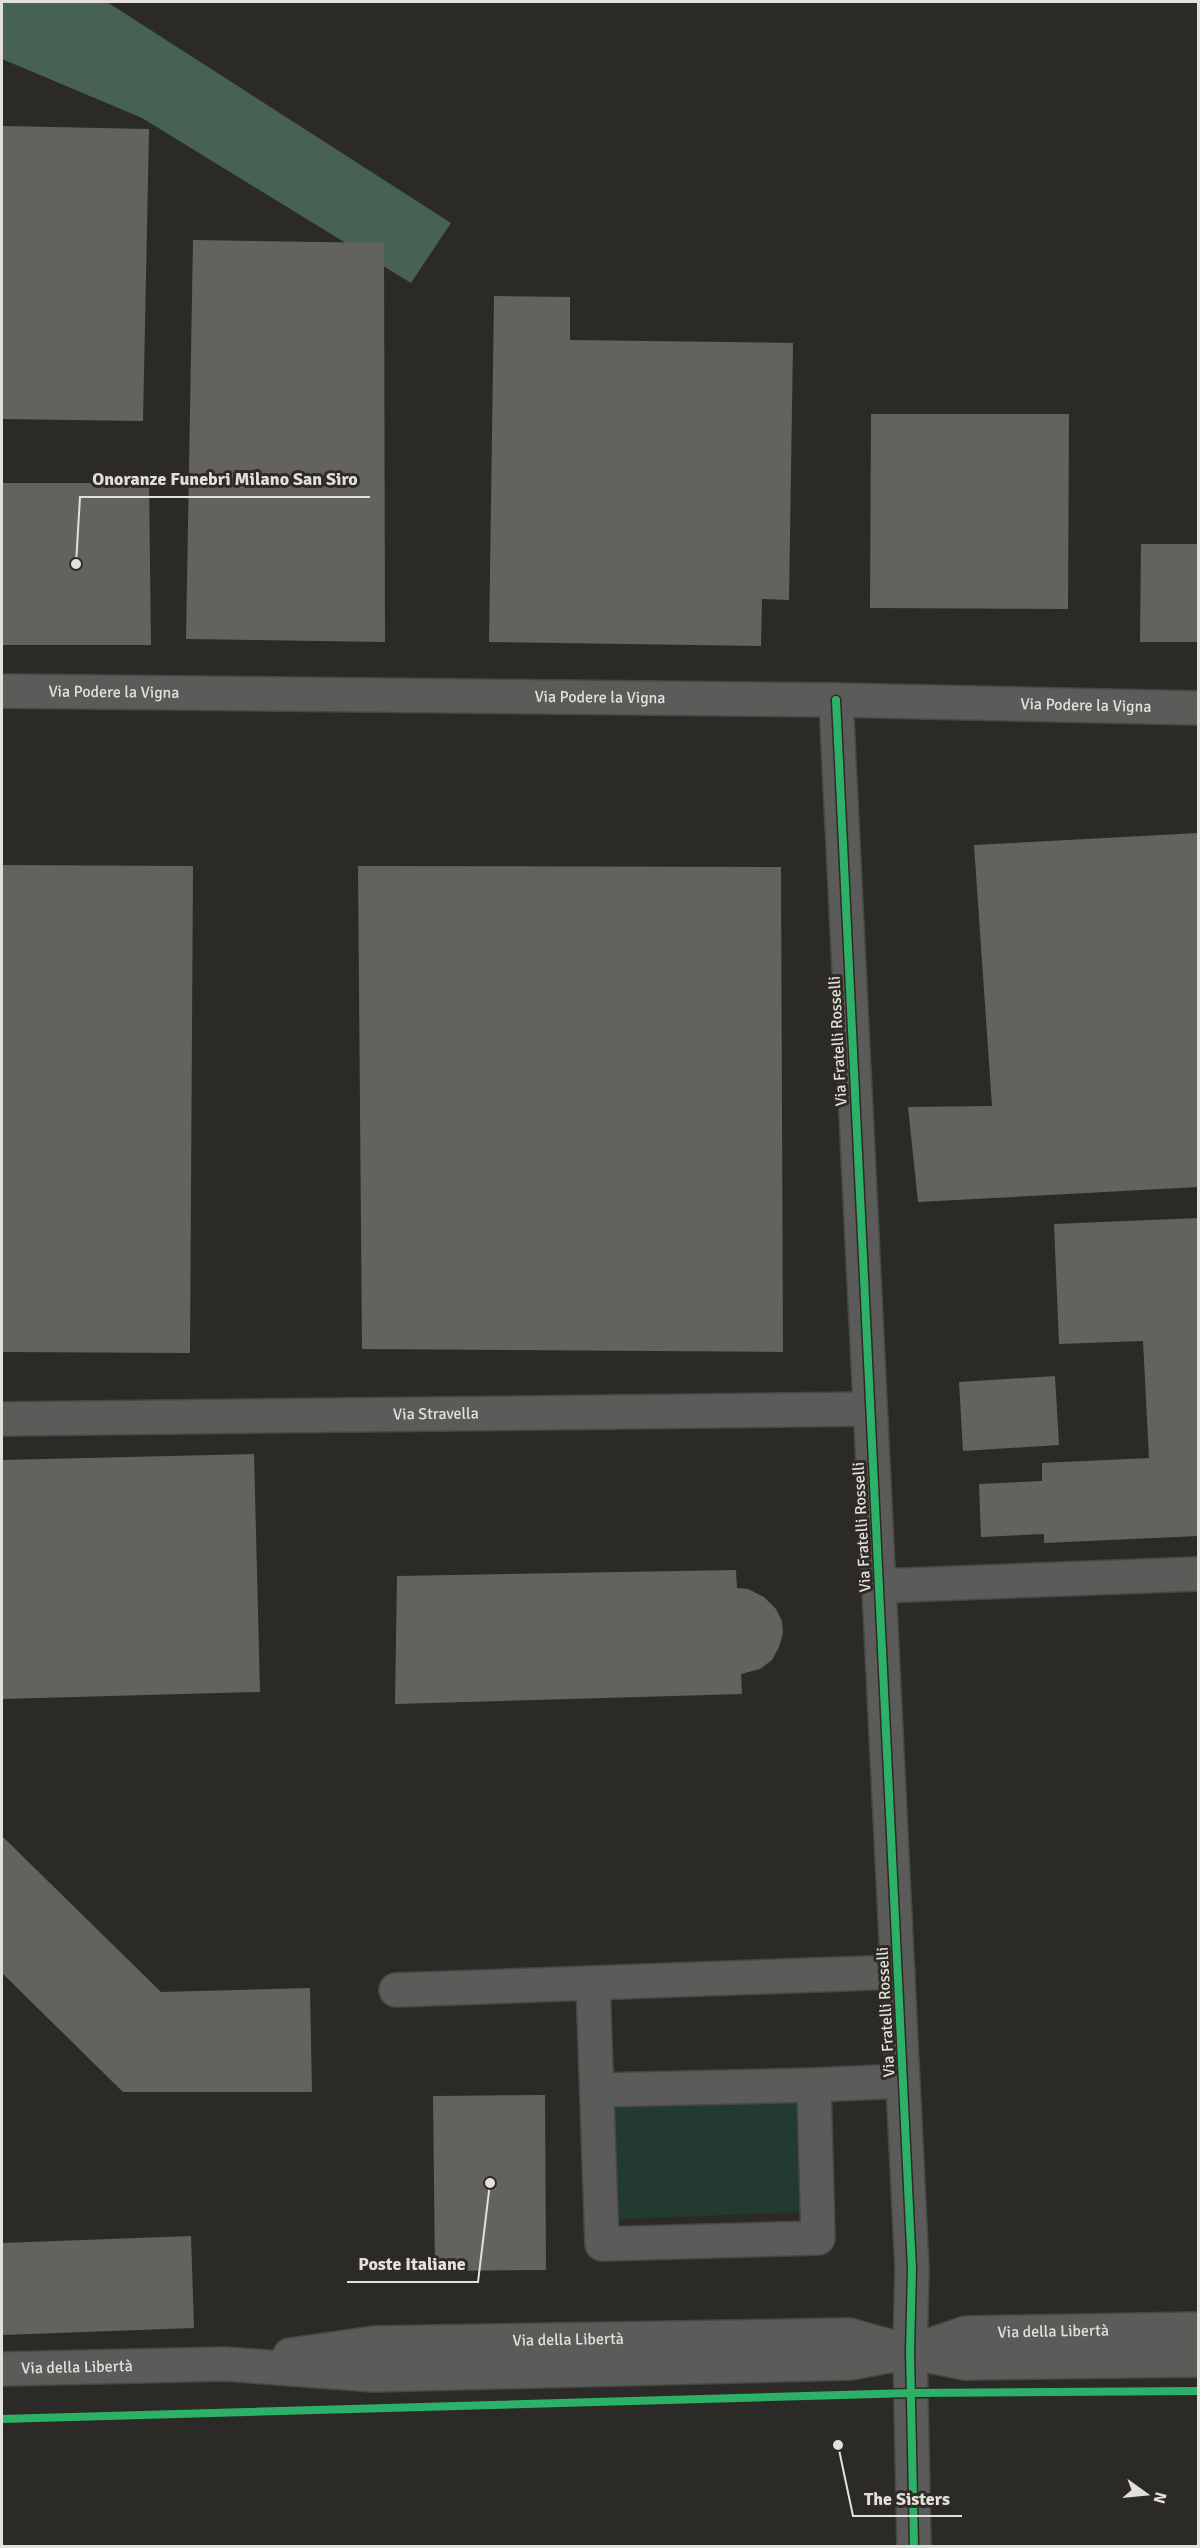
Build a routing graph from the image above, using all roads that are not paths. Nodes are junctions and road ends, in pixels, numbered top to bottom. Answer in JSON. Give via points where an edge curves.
{"nodes":[{"id":1,"x":2,"y":692,"type":"edge"},
{"id":2,"x":836,"y":700,"type":"junction"},
{"id":3,"x":1198,"y":708,"type":"edge"},
{"id":4,"x":870,"y":1409,"type":"junction"},
{"id":5,"x":2,"y":1419,"type":"edge"},
{"id":6,"x":1198,"y":1574,"type":"edge"},
{"id":7,"x":879,"y":1586,"type":"junction"},
{"id":8,"x":898,"y":1972,"type":"junction"},
{"id":9,"x":593,"y":1984,"type":"junction"},
{"id":10,"x":396,"y":1990,"type":"dead end"},
{"id":11,"x":903,"y":2081,"type":"junction"},
{"id":12,"x":814,"y":2085,"type":"junction"},
{"id":13,"x":597,"y":2090,"type":"junction"},
{"id":14,"x":1198,"y":2329,"type":"edge"},
{"id":15,"x":910,"y":2352,"type":"junction"},
{"id":16,"x":1198,"y":2360,"type":"edge"},
{"id":17,"x":2,"y":2369,"type":"edge"},
{"id":18,"x":914,"y":2547,"type":"edge"}],
"edges":[{"from":1,"to":2,"type":"street","name":"Via Podere la Vigna"},
{"from":2,"to":3,"type":"street","name":"Via Podere la Vigna"},
{"from":2,"to":4,"type":"street","name":"Via Fratelli Rosselli"},
{"from":4,"to":5,"type":"street","name":"Via Stravella"},
{"from":4,"to":7,"type":"street","name":"Via Fratelli Rosselli"},
{"from":6,"to":7,"type":"street","name":"Via Fratelli Rosselli"},
{"from":7,"to":8,"type":"street","name":"Via Fratelli Rosselli"},
{"from":8,"to":9,"type":"street"},
{"from":8,"to":11,"type":"street","name":"Via Fratelli Rosselli"},
{"from":9,"to":10,"type":"street"},
{"from":9,"to":13,"type":"street"},
{"from":11,"to":12,"type":"street"},
{"from":11,"to":15,"type":"street","name":"Via Fratelli Rosselli","via":[[912,2269]]},
{"from":12,"to":13,"type":"street"},
{"from":12,"to":13,"type":"street","via":[[818,2238],[602,2244]]},
{"from":14,"to":15,"type":"street","name":"Via della Libertà","via":[[966,2333]]},
{"from":15,"to":16,"type":"street","name":"Via della Libertà","via":[[965,2363]]},
{"from":15,"to":17,"type":"street","name":"Via della Libertà","via":[[849,2363],[374,2375],[225,2364]]},
{"from":15,"to":18,"type":"street","name":"Via Fratelli Rosselli"}]}
